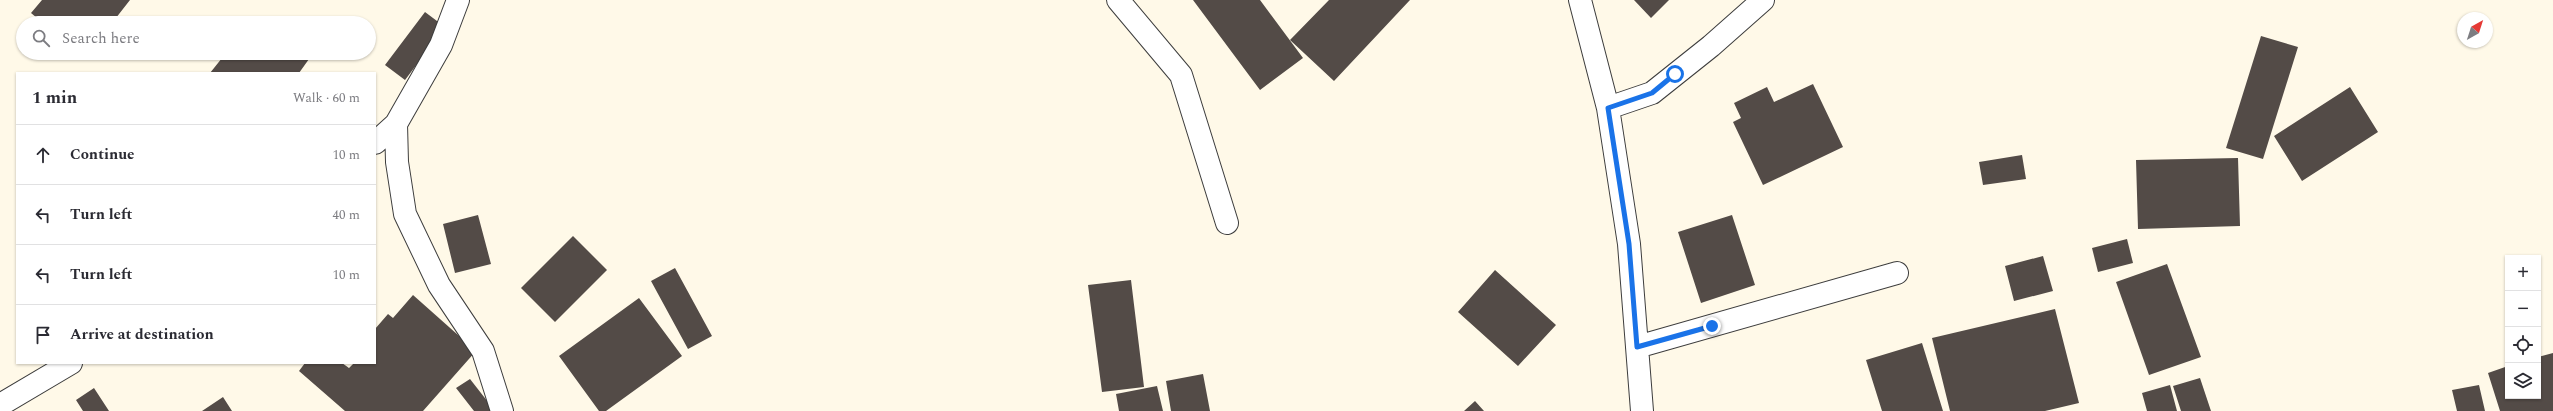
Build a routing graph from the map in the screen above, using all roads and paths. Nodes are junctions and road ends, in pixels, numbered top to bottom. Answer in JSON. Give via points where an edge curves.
{"nodes":[{"id":1,"x":458,"y":0,"type":"edge"},
{"id":2,"x":1118,"y":0,"type":"edge"},
{"id":3,"x":1580,"y":0,"type":"edge"},
{"id":4,"x":1762,"y":0,"type":"edge"},
{"id":5,"x":1608,"y":108,"type":"junction"},
{"id":6,"x":396,"y":124,"type":"junction"},
{"id":7,"x":376,"y":142,"type":"edge"},
{"id":8,"x":1227,"y":223,"type":"dead end"},
{"id":9,"x":1897,"y":273,"type":"dead end"},
{"id":10,"x":1637,"y":347,"type":"junction"},
{"id":11,"x":70,"y":364,"type":"edge"},
{"id":12,"x":0,"y":405,"type":"edge"},
{"id":13,"x":502,"y":411,"type":"edge"},
{"id":14,"x":1642,"y":411,"type":"edge"}],
"edges":[{"from":1,"to":6,"type":"street","via":[[442,45]]},
{"from":2,"to":8,"type":"street","via":[[1181,75]]},
{"from":3,"to":5,"type":"street"},
{"from":4,"to":5,"type":"street","via":[[1652,93]]},
{"from":5,"to":10,"type":"street","via":[[1629,244]]},
{"from":6,"to":7,"type":"street"},
{"from":6,"to":13,"type":"street","via":[[397,162],[405,214],[439,285],[484,351]]},
{"from":9,"to":10,"type":"street"},
{"from":10,"to":14,"type":"street"},
{"from":11,"to":12,"type":"street"}]}
